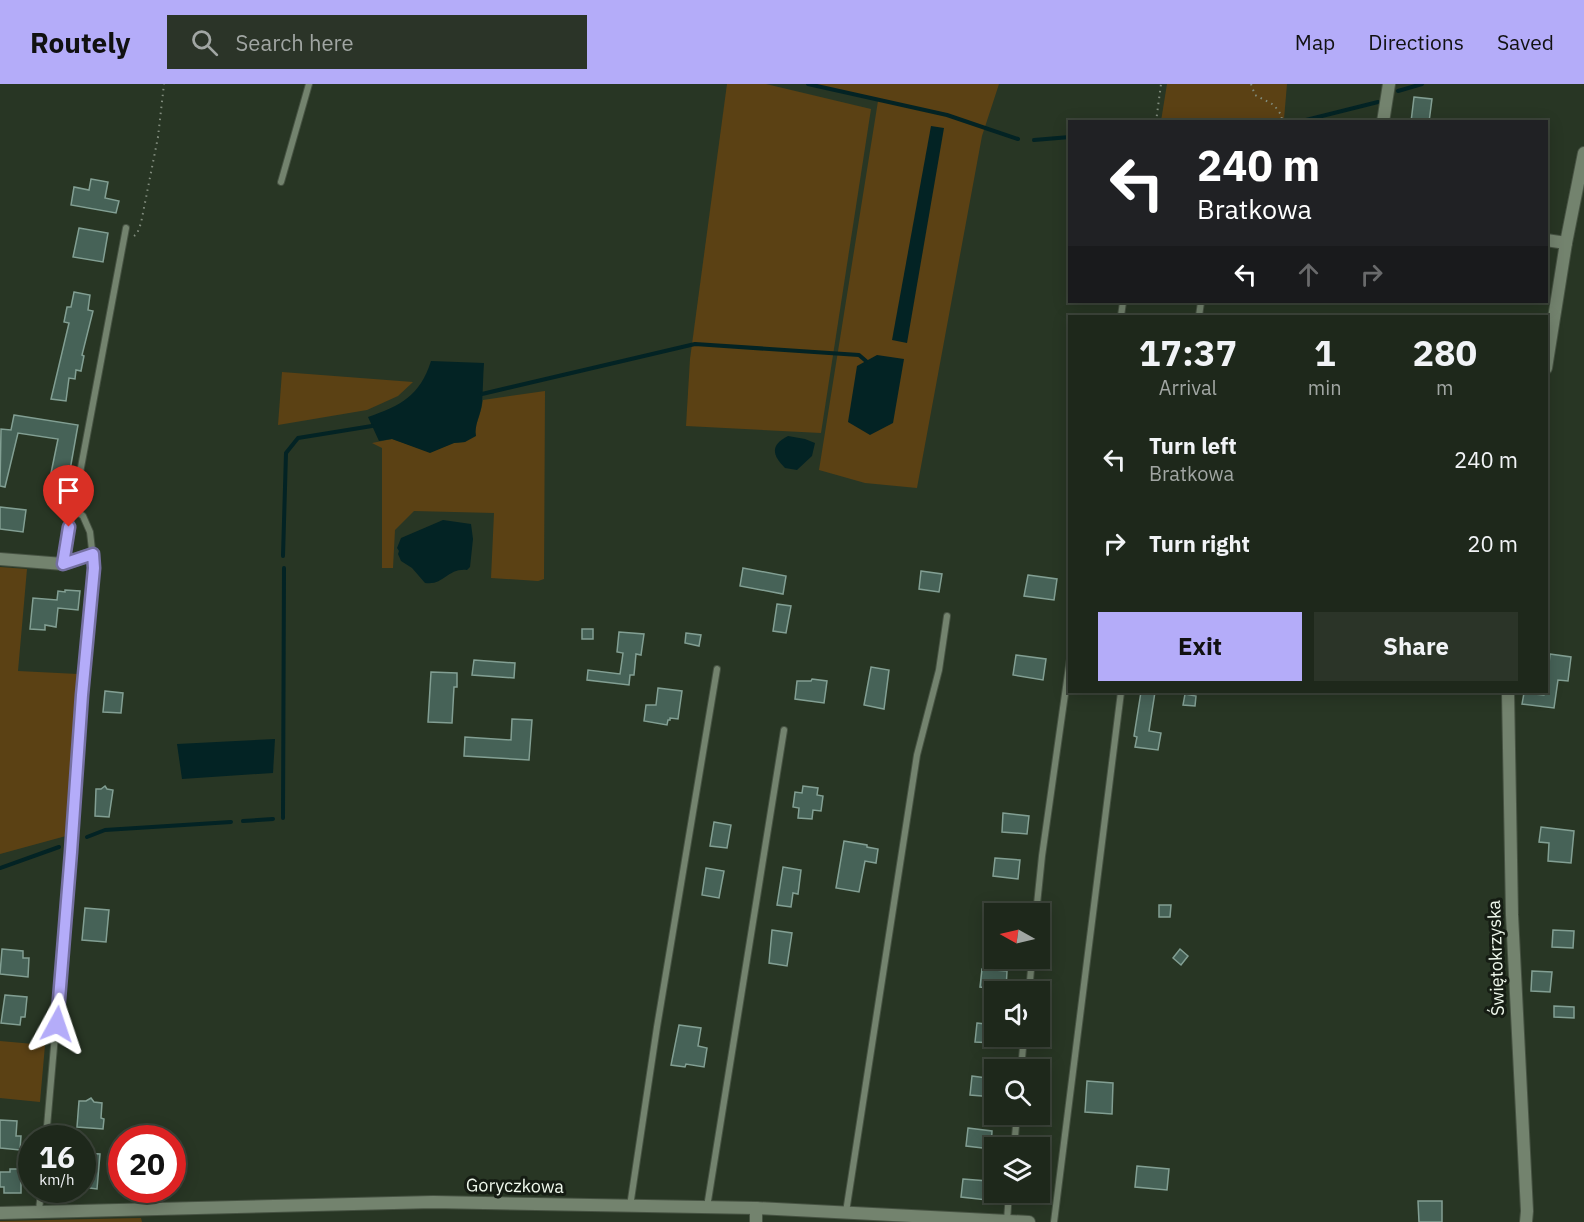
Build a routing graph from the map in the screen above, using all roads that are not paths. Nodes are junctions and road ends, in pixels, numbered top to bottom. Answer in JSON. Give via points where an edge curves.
{"nodes":[{"id":1,"x":309,"y":84,"type":"edge"},
{"id":2,"x":1389,"y":84,"type":"edge"},
{"id":3,"x":1383,"y":120,"type":"edge"},
{"id":4,"x":1584,"y":153,"type":"edge"},
{"id":5,"x":281,"y":182,"type":"dead end"},
{"id":6,"x":1581,"y":188,"type":"edge"},
{"id":7,"x":126,"y":228,"type":"dead end"},
{"id":8,"x":1548,"y":240,"type":"edge"},
{"id":9,"x":1566,"y":243,"type":"junction"},
{"id":10,"x":1548,"y":356,"type":"edge"},
{"id":11,"x":72,"y":508,"type":"junction"},
{"id":12,"x":93,"y":554,"type":"junction"},
{"id":13,"x":0,"y":559,"type":"edge"},
{"id":14,"x":63,"y":564,"type":"junction"},
{"id":15,"x":947,"y":616,"type":"dead end"},
{"id":16,"x":717,"y":669,"type":"dead end"},
{"id":17,"x":1068,"y":673,"type":"edge"},
{"id":18,"x":1121,"y":693,"type":"edge"},
{"id":19,"x":1508,"y":693,"type":"edge"},
{"id":20,"x":784,"y":730,"type":"dead end"},
{"id":21,"x":1037,"y":903,"type":"edge"},
{"id":22,"x":47,"y":1125,"type":"edge"},
{"id":23,"x":40,"y":1203,"type":"edge"},
{"id":24,"x":1008,"y":1203,"type":"edge"},
{"id":25,"x":630,"y":1206,"type":"junction"},
{"id":26,"x":707,"y":1207,"type":"junction"},
{"id":27,"x":756,"y":1208,"type":"junction"},
{"id":28,"x":39,"y":1211,"type":"junction"},
{"id":29,"x":846,"y":1212,"type":"junction"},
{"id":30,"x":0,"y":1213,"type":"edge"},
{"id":31,"x":1007,"y":1221,"type":"edge"},
{"id":32,"x":756,"y":1222,"type":"edge"},
{"id":33,"x":1029,"y":1222,"type":"edge"},
{"id":34,"x":1054,"y":1222,"type":"edge"},
{"id":35,"x":1526,"y":1222,"type":"edge"}],
"edges":[{"from":1,"to":5,"type":"lane"},
{"from":2,"to":3,"type":"street"},
{"from":4,"to":6,"type":"street"},
{"from":6,"to":9,"type":"street"},
{"from":7,"to":11,"type":"lane"},
{"from":8,"to":9,"type":"street"},
{"from":9,"to":10,"type":"street"},
{"from":11,"to":12,"type":"lane","via":[[83,516]]},
{"from":11,"to":14,"type":"lane"},
{"from":12,"to":14,"type":"street"},
{"from":12,"to":22,"type":"lane"},
{"from":13,"to":14,"type":"street"},
{"from":15,"to":29,"type":"lane","via":[[939,670],[917,754]]},
{"from":16,"to":25,"type":"lane"},
{"from":17,"to":21,"type":"lane"},
{"from":18,"to":34,"type":"lane"},
{"from":19,"to":35,"type":"street","name":"Świętokrzyska","via":[[1512,915]]},
{"from":20,"to":26,"type":"lane"},
{"from":23,"to":28,"type":"lane"},
{"from":24,"to":31,"type":"lane"},
{"from":25,"to":26,"type":"street","name":"Goryczkowa"},
{"from":25,"to":28,"type":"street","name":"Goryczkowa","via":[[433,1202]]},
{"from":26,"to":27,"type":"street","name":"Goryczkowa"},
{"from":27,"to":29,"type":"street","name":"Goryczkowa"},
{"from":27,"to":32,"type":"street"},
{"from":28,"to":30,"type":"street","name":"Goryczkowa"},
{"from":29,"to":31,"type":"street","name":"Goryczkowa"},
{"from":31,"to":33,"type":"street","name":"Goryczkowa"}]}
